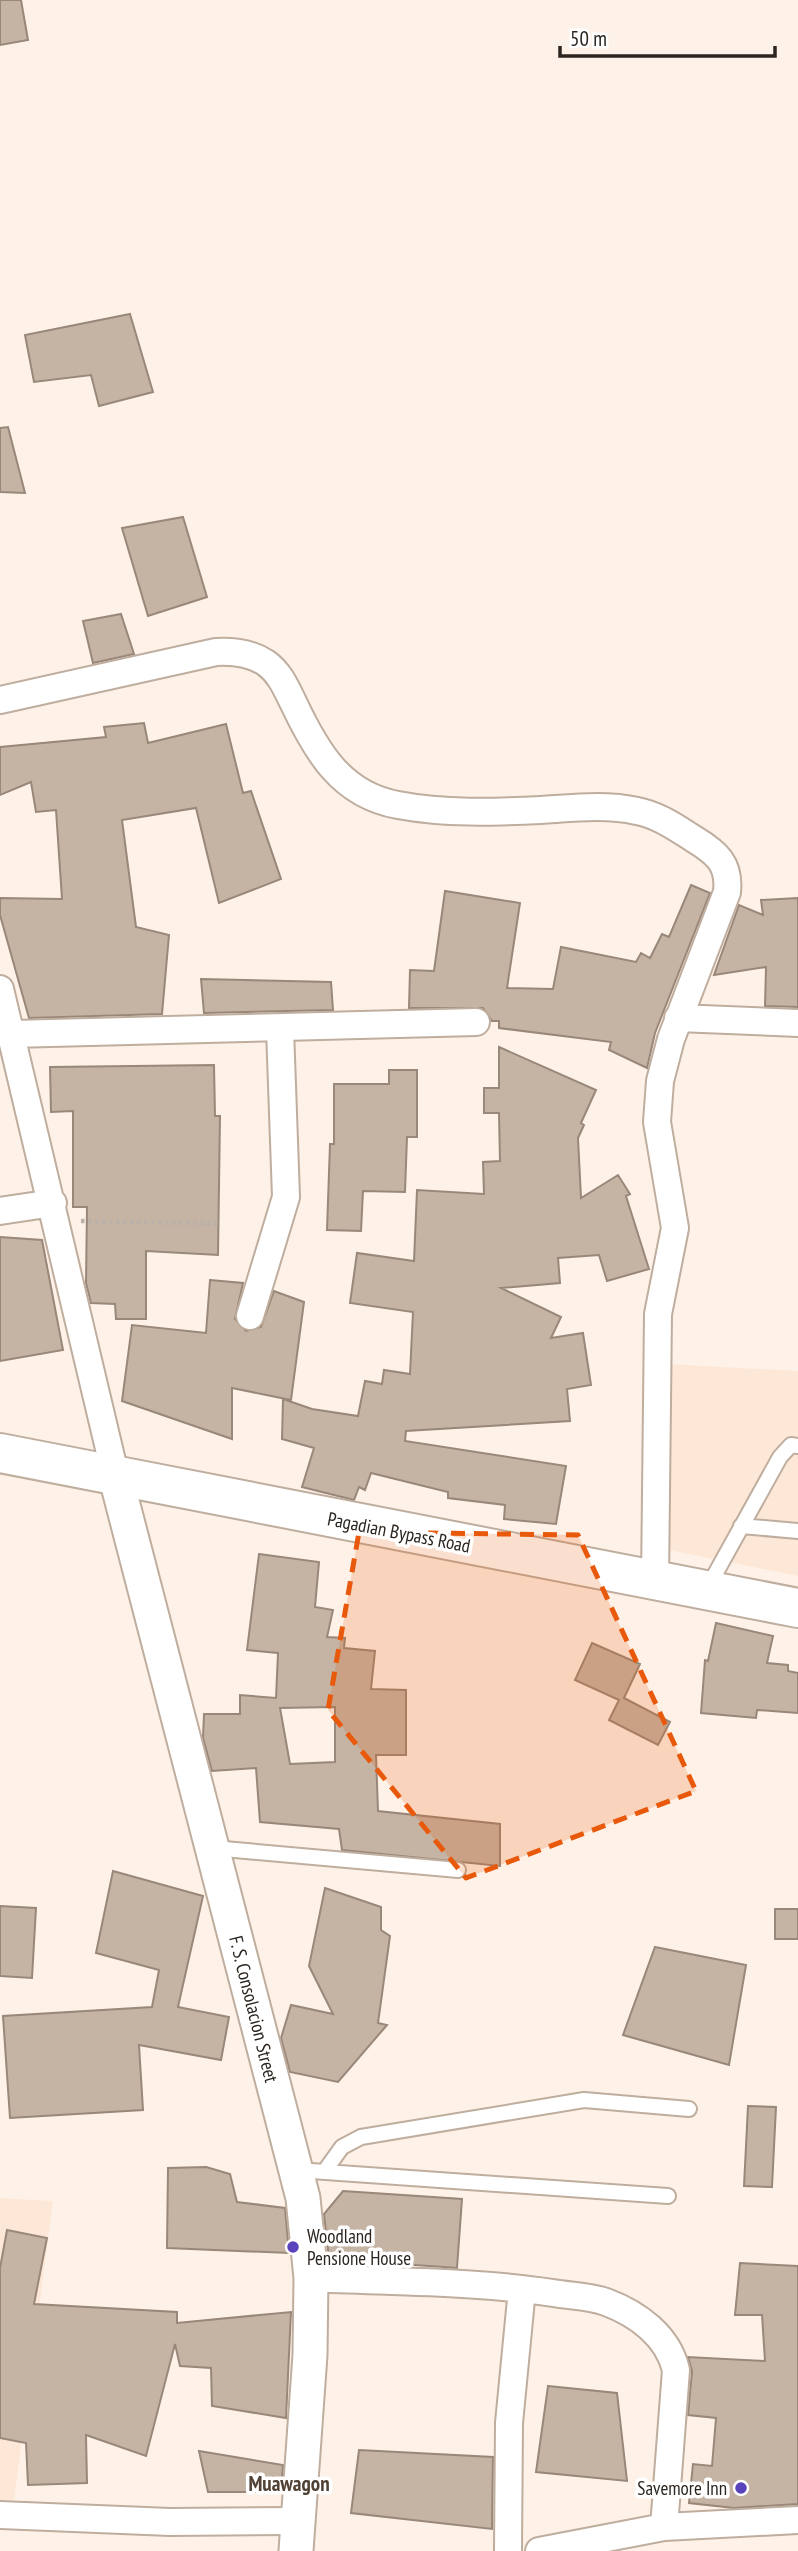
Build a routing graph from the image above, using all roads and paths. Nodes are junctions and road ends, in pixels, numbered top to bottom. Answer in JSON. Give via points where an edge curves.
{"nodes":[{"id":1,"x":0,"y":700,"type":"edge"},
{"id":2,"x":0,"y":989,"type":"edge"},
{"id":3,"x":678,"y":1018,"type":"junction"},
{"id":4,"x":476,"y":1022,"type":"dead end"},
{"id":5,"x":798,"y":1023,"type":"edge"},
{"id":6,"x":280,"y":1029,"type":"junction"},
{"id":7,"x":6,"y":1035,"type":"edge"},
{"id":8,"x":0,"y":1211,"type":"edge"},
{"id":9,"x":55,"y":1212,"type":"junction"},
{"id":10,"x":220,"y":1224,"type":"dead end"},
{"id":11,"x":250,"y":1317,"type":"dead end"},
{"id":12,"x":798,"y":1446,"type":"edge"},
{"id":13,"x":0,"y":1452,"type":"edge"},
{"id":14,"x":116,"y":1478,"type":"junction"},
{"id":15,"x":741,"y":1526,"type":"junction"},
{"id":16,"x":798,"y":1531,"type":"edge"},
{"id":17,"x":655,"y":1582,"type":"junction"},
{"id":18,"x":705,"y":1591,"type":"junction"},
{"id":19,"x":798,"y":1608,"type":"edge"},
{"id":20,"x":213,"y":1848,"type":"junction"},
{"id":21,"x":458,"y":1870,"type":"dead end"},
{"id":22,"x":689,"y":2109,"type":"dead end"},
{"id":23,"x":310,"y":2171,"type":"junction"},
{"id":24,"x":668,"y":2196,"type":"dead end"},
{"id":25,"x":311,"y":2278,"type":"junction"},
{"id":26,"x":523,"y":2288,"type":"junction"},
{"id":27,"x":0,"y":2515,"type":"edge"},
{"id":28,"x":798,"y":2520,"type":"edge"},
{"id":29,"x":664,"y":2527,"type":"junction"},
{"id":30,"x":296,"y":2536,"type":"edge"},
{"id":31,"x":508,"y":2551,"type":"edge"},
{"id":32,"x":539,"y":2551,"type":"edge"}],
"edges":[{"from":1,"to":3,"type":"street","via":[[234,651],[267,664],[281,678],[320,755],[346,782],[375,799],[449,812],[595,807],[636,810],[661,818],[711,849],[729,876],[727,892]]},
{"from":2,"to":7,"type":"street"},
{"from":3,"to":5,"type":"street"},
{"from":3,"to":17,"type":"street","via":[[660,1081],[657,1122],[674,1228],[658,1314]]},
{"from":4,"to":6,"type":"street"},
{"from":6,"to":7,"type":"street"},
{"from":6,"to":11,"type":"street","via":[[286,1197]]},
{"from":7,"to":9,"type":"street"},
{"from":8,"to":9,"type":"street"},
{"from":9,"to":10,"type":"path"},
{"from":9,"to":14,"type":"street"},
{"from":12,"to":15,"type":"lane","via":[[790,1445],[780,1457]]},
{"from":13,"to":14,"type":"highway","name":"Pagadian Bypass Road"},
{"from":14,"to":17,"type":"highway","name":"Pagadian Bypass Road"},
{"from":14,"to":20,"type":"street","name":"F. S. Consolacion Street"},
{"from":15,"to":16,"type":"lane"},
{"from":15,"to":18,"type":"lane"},
{"from":17,"to":18,"type":"highway","name":"Pagadian Bypass Road"},
{"from":18,"to":19,"type":"highway","name":"Pagadian Bypass Road"},
{"from":20,"to":21,"type":"lane"},
{"from":20,"to":23,"type":"street","name":"F. S. Consolacion Street"},
{"from":22,"to":23,"type":"lane","via":[[584,2101],[388,2133],[349,2142]]},
{"from":23,"to":24,"type":"lane"},
{"from":23,"to":25,"type":"street","name":"F. S. Consolacion Street","via":[[303,2197]]},
{"from":25,"to":26,"type":"street"},
{"from":25,"to":30,"type":"street","name":"F. S. Consolacion Street"},
{"from":26,"to":29,"type":"street","via":[[603,2301],[624,2309],[646,2323],[672,2355],[676,2370]]},
{"from":26,"to":31,"type":"street","via":[[509,2423]]},
{"from":27,"to":30,"type":"street","via":[[170,2522]]},
{"from":28,"to":29,"type":"street"},
{"from":29,"to":32,"type":"street"}]}
